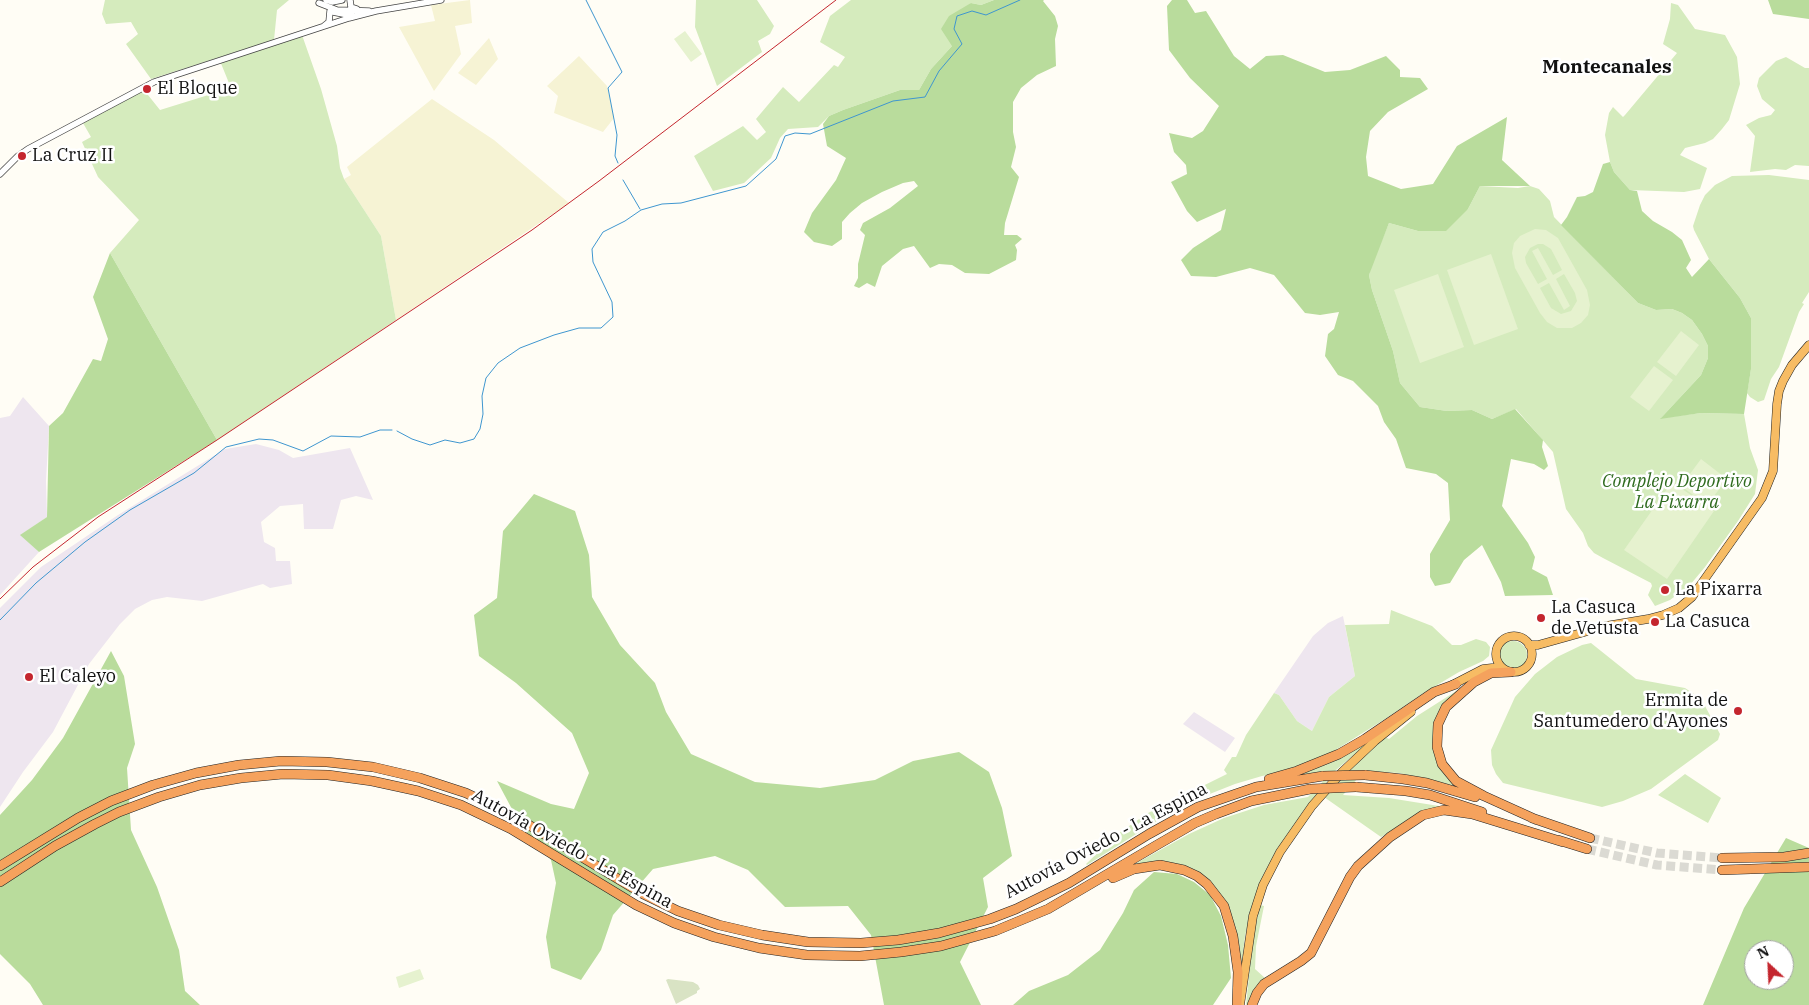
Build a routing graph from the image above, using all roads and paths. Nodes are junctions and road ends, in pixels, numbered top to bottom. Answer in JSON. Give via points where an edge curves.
{"nodes":[{"id":1,"x":342,"y":0,"type":"edge"},
{"id":2,"x":350,"y":0,"type":"edge"},
{"id":3,"x":441,"y":0,"type":"edge"},
{"id":4,"x":320,"y":1,"type":"edge"},
{"id":5,"x":330,"y":11,"type":"junction"},
{"id":6,"x":376,"y":11,"type":"junction"},
{"id":7,"x":342,"y":12,"type":"junction"},
{"id":8,"x":362,"y":13,"type":"junction"},
{"id":9,"x":330,"y":25,"type":"junction"},
{"id":10,"x":321,"y":29,"type":"junction"},
{"id":11,"x":0,"y":174,"type":"edge"},
{"id":12,"x":1809,"y":345,"type":"edge"},
{"id":13,"x":1549,"y":642,"type":"junction"},
{"id":14,"x":1529,"y":645,"type":"junction"},
{"id":15,"x":1496,"y":653,"type":"junction"},
{"id":16,"x":1531,"y":656,"type":"junction"},
{"id":17,"x":1501,"y":668,"type":"junction"},
{"id":18,"x":1483,"y":669,"type":"junction"},
{"id":19,"x":1511,"y":672,"type":"junction"},
{"id":20,"x":1456,"y":684,"type":"junction"},
{"id":21,"x":1537,"y":820,"type":"junction"},
{"id":22,"x":1149,"y":834,"type":"junction"},
{"id":23,"x":1590,"y":838,"type":"tunnel mouth"},
{"id":24,"x":1563,"y":842,"type":"junction"},
{"id":25,"x":1587,"y":849,"type":"tunnel mouth"},
{"id":26,"x":1809,"y":853,"type":"edge"},
{"id":27,"x":1722,"y":858,"type":"tunnel mouth"},
{"id":28,"x":0,"y":866,"type":"edge"},
{"id":29,"x":1809,"y":866,"type":"edge"},
{"id":30,"x":1722,"y":870,"type":"tunnel mouth"},
{"id":31,"x":0,"y":882,"type":"edge"},
{"id":32,"x":1048,"y":909,"type":"junction"},
{"id":33,"x":1239,"y":1005,"type":"edge"},
{"id":34,"x":1252,"y":1005,"type":"edge"}],
"edges":[{"from":1,"to":4,"type":"street"},
{"from":2,"to":6,"type":"street","via":[[354,9]]},
{"from":3,"to":6,"type":"street"},
{"from":4,"to":5,"type":"street"},
{"from":4,"to":7,"type":"street"},
{"from":5,"to":7,"type":"street"},
{"from":5,"to":10,"type":"street","via":[[329,22]]},
{"from":6,"to":8,"type":"street"},
{"from":7,"to":8,"type":"street"},
{"from":7,"to":9,"type":"street"},
{"from":8,"to":9,"type":"street"},
{"from":9,"to":10,"type":"street"},
{"from":10,"to":11,"type":"street","via":[[154,82],[39,143],[18,156]]},
{"from":12,"to":13,"type":"highway","via":[[1792,365],[1781,386],[1773,471],[1762,498],[1692,597],[1679,608],[1648,620],[1599,628]]},
{"from":13,"to":14,"type":"highway"},
{"from":13,"to":16,"type":"highway"},
{"from":14,"to":15,"type":"highway","via":[[1519,637],[1508,637],[1501,642]]},
{"from":14,"to":16,"type":"highway"},
{"from":15,"to":17,"type":"highway"},
{"from":15,"to":18,"type":"highway"},
{"from":16,"to":19,"type":"highway","via":[[1524,669]]},
{"from":17,"to":18,"type":"highway"},
{"from":17,"to":19,"type":"highway"},
{"from":18,"to":20,"type":"highway"},
{"from":19,"to":21,"type":"highway","via":[[1492,673],[1474,682],[1446,707],[1438,724],[1437,746],[1442,764],[1456,781]]},
{"from":20,"to":22,"type":"highway","via":[[1434,692],[1353,747],[1297,771],[1219,795],[1167,820]]},
{"from":20,"to":33,"type":"highway","via":[[1401,720],[1352,761],[1321,794],[1287,842],[1268,875],[1253,916]]},
{"from":21,"to":22,"type":"highway","name":"Autovía Oviedo - La Espina","bridge":true,"via":[[1480,798],[1403,779],[1365,775],[1322,776],[1242,791],[1198,807]]},
{"from":21,"to":23,"type":"highway","name":"Autovía Oviedo - La Espina"},
{"from":22,"to":28,"type":"highway","name":"Autovía Oviedo - La Espina","via":[[1069,883],[990,919],[939,933],[861,943],[808,942],[710,922],[643,894],[514,816],[466,793],[374,767],[327,762],[239,765],[153,785],[78,818]]},
{"from":24,"to":25,"type":"highway","name":"Autovía Oviedo - La Espina"},
{"from":24,"to":32,"type":"highway","name":"Autovía Oviedo - La Espina","bridge":true,"via":[[1450,801],[1406,791],[1356,787],[1310,789],[1251,801],[1209,817]]},
{"from":24,"to":34,"type":"highway","via":[[1472,814],[1444,810],[1423,816],[1363,861],[1354,871],[1311,952],[1264,984]]},
{"from":26,"to":27,"type":"highway"},
{"from":29,"to":30,"type":"highway"},
{"from":31,"to":32,"type":"highway","name":"Autovía Oviedo - La Espina","via":[[55,846],[119,812],[200,785],[283,774],[372,781],[461,805],[511,829],[636,905],[674,923],[759,948],[807,955],[860,956],[901,952],[969,939]]},
{"from":32,"to":33,"type":"highway","via":[[1134,869],[1160,865],[1197,876],[1214,891],[1228,914],[1237,960]]}]}
